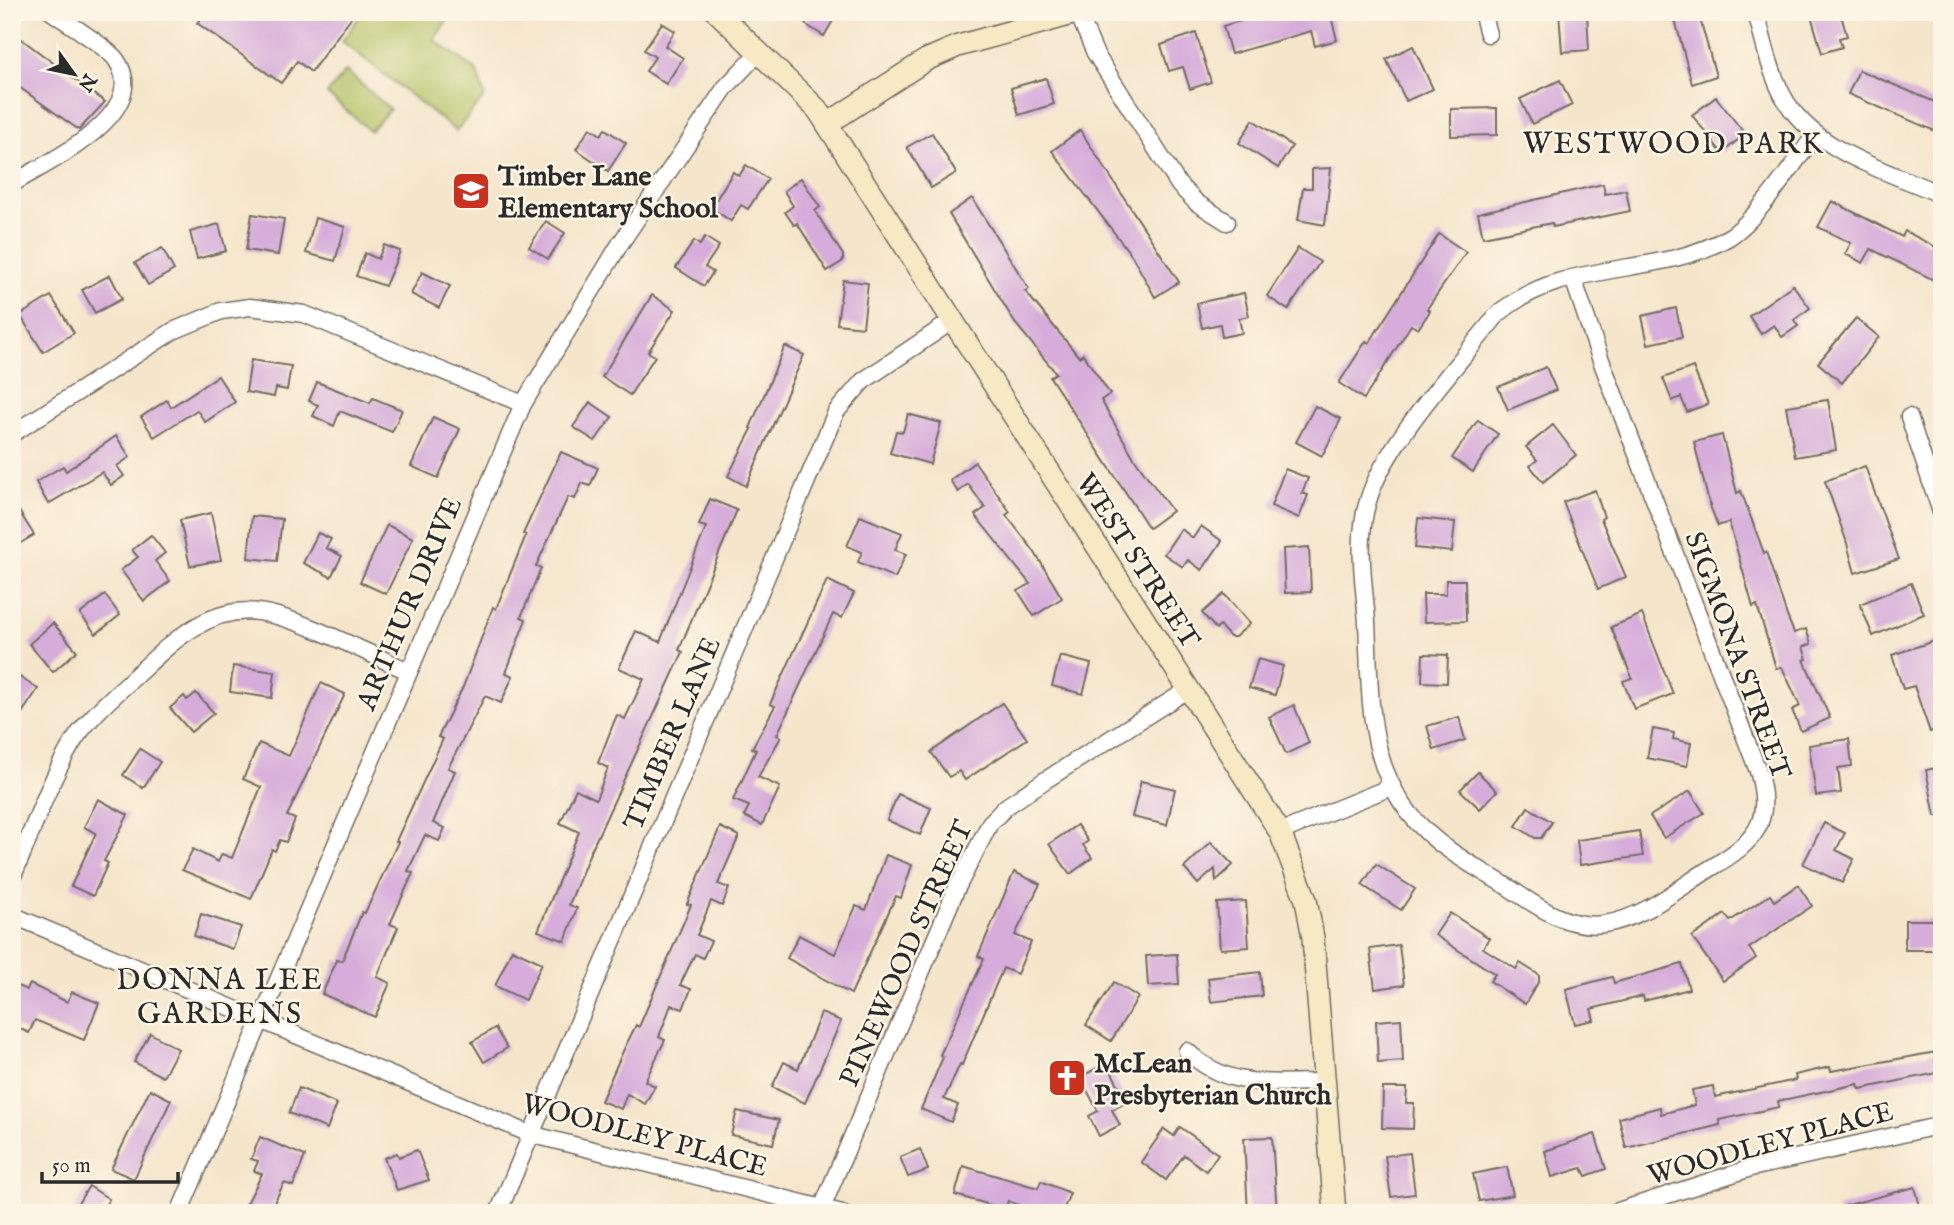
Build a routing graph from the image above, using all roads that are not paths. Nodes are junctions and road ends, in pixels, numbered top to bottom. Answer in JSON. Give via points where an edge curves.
{"nodes":[{"id":1,"x":52,"y":12,"type":"edge"},
{"id":2,"x":717,"y":12,"type":"edge"},
{"id":3,"x":1079,"y":12,"type":"edge"},
{"id":4,"x":1482,"y":12,"type":"edge"},
{"id":5,"x":1755,"y":12,"type":"edge"},
{"id":6,"x":1488,"y":34,"type":"dead end"},
{"id":7,"x":758,"y":53,"type":"junction"},
{"id":8,"x":827,"y":124,"type":"junction"},
{"id":9,"x":1816,"y":134,"type":"junction"},
{"id":10,"x":12,"y":184,"type":"edge"},
{"id":11,"x":1942,"y":195,"type":"edge"},
{"id":12,"x":1227,"y":222,"type":"dead end"},
{"id":13,"x":1573,"y":278,"type":"junction"},
{"id":14,"x":952,"y":321,"type":"junction"},
{"id":15,"x":523,"y":404,"type":"junction"},
{"id":16,"x":1909,"y":417,"type":"dead end"},
{"id":17,"x":12,"y":434,"type":"edge"},
{"id":18,"x":1942,"y":515,"type":"edge"},
{"id":19,"x":408,"y":671,"type":"junction"},
{"id":20,"x":1189,"y":689,"type":"junction"},
{"id":21,"x":1391,"y":787,"type":"junction"},
{"id":22,"x":1280,"y":832,"type":"junction"},
{"id":23,"x":12,"y":878,"type":"edge"},
{"id":24,"x":12,"y":915,"type":"edge"},
{"id":25,"x":260,"y":1019,"type":"junction"},
{"id":26,"x":1187,"y":1051,"type":"dead end"},
{"id":27,"x":1325,"y":1082,"type":"junction"},
{"id":28,"x":1942,"y":1125,"type":"edge"},
{"id":29,"x":530,"y":1134,"type":"junction"},
{"id":30,"x":822,"y":1208,"type":"junction"},
{"id":31,"x":179,"y":1213,"type":"edge"},
{"id":32,"x":498,"y":1213,"type":"edge"},
{"id":33,"x":842,"y":1213,"type":"edge"},
{"id":34,"x":1335,"y":1213,"type":"edge"},
{"id":35,"x":1612,"y":1213,"type":"edge"}],
"edges":[{"from":1,"to":10,"type":"street","via":[[117,60],[125,88],[118,107],[101,128]]},
{"from":2,"to":7,"type":"main road","name":"WEST STREET"},
{"from":3,"to":8,"type":"main road","via":[[958,46],[915,67]]},
{"from":3,"to":12,"type":"street","via":[[1095,53],[1179,185]]},
{"from":4,"to":6,"type":"street"},
{"from":5,"to":9,"type":"street","via":[[1782,95]]},
{"from":7,"to":8,"type":"main road","name":"WEST STREET"},
{"from":7,"to":15,"type":"street","name":"ARTHUR DRIVE","via":[[725,88],[620,244]]},
{"from":8,"to":14,"type":"main road","name":"WEST STREET"},
{"from":9,"to":11,"type":"street"},
{"from":9,"to":13,"type":"street","via":[[1730,236],[1693,252]]},
{"from":13,"to":21,"type":"street","via":[[1530,291],[1497,315],[1374,480],[1363,527],[1364,578],[1373,729]]},
{"from":13,"to":21,"type":"street","name":"SIGMONA STREET","via":[[1598,355],[1758,771],[1764,792],[1763,818],[1755,835],[1736,853],[1631,917],[1587,925],[1548,913],[1438,841],[1418,824]]},
{"from":14,"to":20,"type":"main road","name":"WEST STREET"},
{"from":14,"to":29,"type":"street","name":"TIMBER LANE","via":[[863,381],[836,412]]},
{"from":15,"to":17,"type":"street","via":[[304,314],[250,307],[221,311],[173,331]]},
{"from":15,"to":19,"type":"street","name":"ARTHUR DRIVE"},
{"from":16,"to":18,"type":"street"},
{"from":19,"to":23,"type":"street","via":[[280,617],[257,612],[236,612],[191,628],[93,715],[74,740]]},
{"from":19,"to":25,"type":"street","name":"ARTHUR DRIVE"},
{"from":20,"to":22,"type":"main road","name":"WEST STREET"},
{"from":20,"to":30,"type":"street","name":"PINEWOOD STREET","via":[[1044,781],[990,823],[955,892]]},
{"from":21,"to":22,"type":"street"},
{"from":22,"to":27,"type":"main road","name":"WEST STREET","via":[[1306,900],[1313,938]]},
{"from":24,"to":25,"type":"street","name":"WOODLEY PLACE"},
{"from":25,"to":29,"type":"street","name":"WOODLEY PLACE"},
{"from":25,"to":31,"type":"street","name":"ARTHUR DRIVE"},
{"from":26,"to":27,"type":"street","via":[[1209,1069],[1236,1080]]},
{"from":27,"to":34,"type":"main road","name":"WEST STREET"},
{"from":28,"to":35,"type":"street","name":"WOODLEY PLACE","via":[[1751,1168]]},
{"from":29,"to":30,"type":"street","name":"WOODLEY PLACE"},
{"from":29,"to":32,"type":"street","name":"TIMBER LANE"},
{"from":30,"to":33,"type":"street","name":"WOODLEY PLACE"}]}
